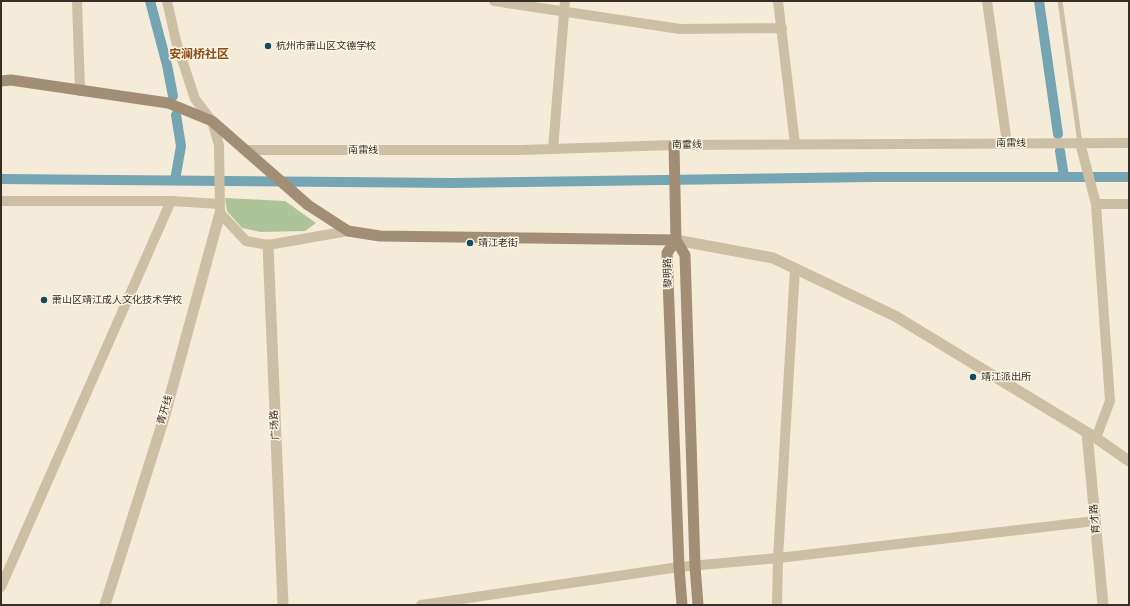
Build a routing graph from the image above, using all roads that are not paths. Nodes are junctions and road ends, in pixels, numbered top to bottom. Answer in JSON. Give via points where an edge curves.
{"nodes":[{"id":1,"x":77,"y":1,"type":"edge"},
{"id":2,"x":167,"y":1,"type":"edge"},
{"id":3,"x":494,"y":1,"type":"edge"},
{"id":4,"x":565,"y":1,"type":"edge"},
{"id":5,"x":778,"y":1,"type":"edge"},
{"id":6,"x":987,"y":1,"type":"edge"},
{"id":7,"x":1060,"y":1,"type":"edge"},
{"id":8,"x":565,"y":12,"type":"junction"},
{"id":9,"x":782,"y":28,"type":"junction"},
{"id":10,"x":1,"y":80,"type":"edge"},
{"id":11,"x":80,"y":91,"type":"junction"},
{"id":12,"x":212,"y":121,"type":"junction"},
{"id":13,"x":1007,"y":143,"type":"junction"},
{"id":14,"x":1080,"y":143,"type":"junction"},
{"id":15,"x":1129,"y":143,"type":"edge"},
{"id":16,"x":795,"y":144,"type":"junction"},
{"id":17,"x":674,"y":145,"type":"junction"},
{"id":18,"x":553,"y":149,"type":"junction"},
{"id":19,"x":245,"y":150,"type":"junction"},
{"id":20,"x":1,"y":201,"type":"edge"},
{"id":21,"x":171,"y":201,"type":"junction"},
{"id":22,"x":1095,"y":201,"type":"junction"},
{"id":23,"x":1129,"y":204,"type":"edge"},
{"id":24,"x":220,"y":205,"type":"junction"},
{"id":25,"x":348,"y":231,"type":"junction"},
{"id":26,"x":676,"y":240,"type":"junction"},
{"id":27,"x":268,"y":245,"type":"junction"},
{"id":28,"x":795,"y":269,"type":"junction"},
{"id":29,"x":1091,"y":435,"type":"junction"},
{"id":30,"x":1129,"y":461,"type":"edge"},
{"id":31,"x":1095,"y":521,"type":"junction"},
{"id":32,"x":778,"y":558,"type":"junction"},
{"id":33,"x":695,"y":566,"type":"junction"},
{"id":34,"x":679,"y":567,"type":"junction"},
{"id":35,"x":1,"y":586,"type":"edge"},
{"id":36,"x":105,"y":605,"type":"edge"},
{"id":37,"x":283,"y":605,"type":"edge"},
{"id":38,"x":421,"y":605,"type":"edge"},
{"id":39,"x":682,"y":605,"type":"edge"},
{"id":40,"x":698,"y":605,"type":"edge"},
{"id":41,"x":777,"y":605,"type":"edge"},
{"id":42,"x":1103,"y":605,"type":"edge"}],
"edges":[{"from":1,"to":11,"type":"street"},
{"from":2,"to":12,"type":"street","via":[[176,41],[195,99]]},
{"from":3,"to":8,"type":"street"},
{"from":4,"to":8,"type":"street"},
{"from":5,"to":9,"type":"street"},
{"from":6,"to":13,"type":"street"},
{"from":7,"to":14,"type":"lane"},
{"from":8,"to":9,"type":"street","via":[[680,29]]},
{"from":8,"to":18,"type":"street"},
{"from":9,"to":16,"type":"street"},
{"from":10,"to":11,"type":"main road"},
{"from":11,"to":12,"type":"main road","via":[[168,103]]},
{"from":12,"to":19,"type":"main road"},
{"from":12,"to":24,"type":"street","via":[[218,145]]},
{"from":13,"to":14,"type":"street","name":"南雷线"},
{"from":13,"to":16,"type":"street","name":"南雷线"},
{"from":14,"to":15,"type":"street","name":"南雷线"},
{"from":14,"to":22,"type":"street"},
{"from":16,"to":17,"type":"street","name":"南雷线"},
{"from":17,"to":18,"type":"street","name":"南雷线"},
{"from":17,"to":26,"type":"main road"},
{"from":18,"to":19,"type":"street","name":"南雷线"},
{"from":19,"to":25,"type":"main road","via":[[304,202]]},
{"from":20,"to":21,"type":"street"},
{"from":21,"to":24,"type":"street"},
{"from":21,"to":35,"type":"street"},
{"from":22,"to":23,"type":"street"},
{"from":22,"to":29,"type":"street","via":[[1110,401]]},
{"from":24,"to":27,"type":"street","via":[[246,241]]},
{"from":24,"to":36,"type":"street","name":"青开线","via":[[164,418]]},
{"from":25,"to":26,"type":"main road","via":[[380,236]]},
{"from":25,"to":27,"type":"street"},
{"from":26,"to":28,"type":"street","via":[[773,258]]},
{"from":26,"to":33,"type":"main road","name":"黎明路","via":[[684,255]]},
{"from":26,"to":34,"type":"main road","name":"黎明路","via":[[667,253]]},
{"from":27,"to":37,"type":"street","name":"广场路"},
{"from":28,"to":29,"type":"street","via":[[895,316]]},
{"from":28,"to":32,"type":"street"},
{"from":29,"to":30,"type":"street"},
{"from":29,"to":31,"type":"street","name":"育才路"},
{"from":31,"to":32,"type":"street"},
{"from":31,"to":42,"type":"street","name":"育才路"},
{"from":32,"to":33,"type":"street"},
{"from":32,"to":41,"type":"street"},
{"from":33,"to":34,"type":"street"},
{"from":33,"to":40,"type":"main road","name":"黎明路"},
{"from":34,"to":38,"type":"street"},
{"from":34,"to":39,"type":"main road","name":"黎明路"}]}
